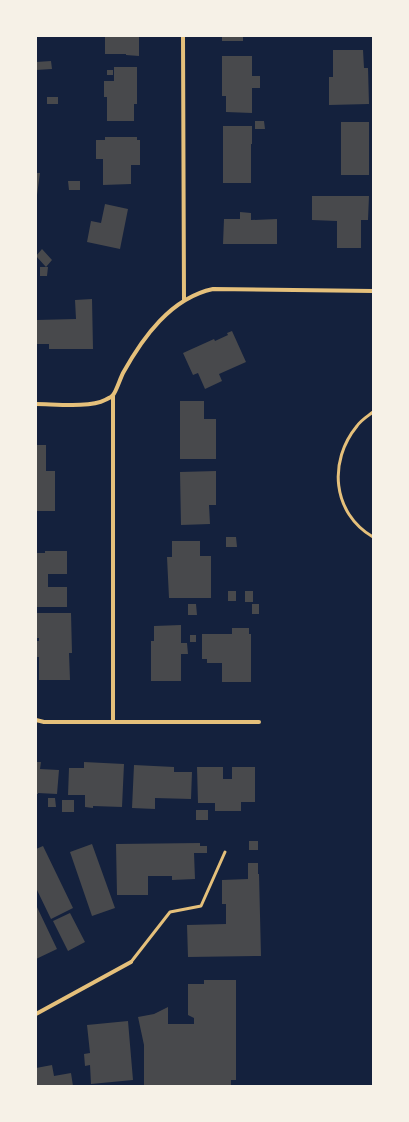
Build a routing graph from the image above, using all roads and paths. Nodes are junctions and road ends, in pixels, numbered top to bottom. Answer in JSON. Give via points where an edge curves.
{"nodes":[{"id":1,"x":183,"y":36,"type":"edge"},
{"id":2,"x":373,"y":291,"type":"edge"},
{"id":3,"x":184,"y":301,"type":"junction"},
{"id":4,"x":113,"y":396,"type":"junction"},
{"id":5,"x":36,"y":404,"type":"edge"},
{"id":6,"x":373,"y":412,"type":"edge"},
{"id":7,"x":373,"y":537,"type":"edge"},
{"id":8,"x":36,"y":720,"type":"edge"},
{"id":9,"x":113,"y":722,"type":"junction"},
{"id":10,"x":258,"y":722,"type":"dead end"},
{"id":11,"x":225,"y":852,"type":"dead end"},
{"id":12,"x":131,"y":962,"type":"joint"},
{"id":13,"x":36,"y":1014,"type":"edge"}],
"edges":[{"from":1,"to":3,"type":"street"},
{"from":2,"to":3,"type":"street","via":[[213,289]]},
{"from":3,"to":4,"type":"street","via":[[156,324],[140,344]]},
{"from":4,"to":5,"type":"street","via":[[94,404]]},
{"from":4,"to":9,"type":"street"},
{"from":6,"to":7,"type":"lane","via":[[357,425],[347,440],[338,469],[338,485],[347,511],[355,523]]},
{"from":8,"to":9,"type":"street"},
{"from":9,"to":10,"type":"street"},
{"from":11,"to":12,"type":"lane","via":[[201,906],[170,912]]},
{"from":12,"to":13,"type":"street"}]}
